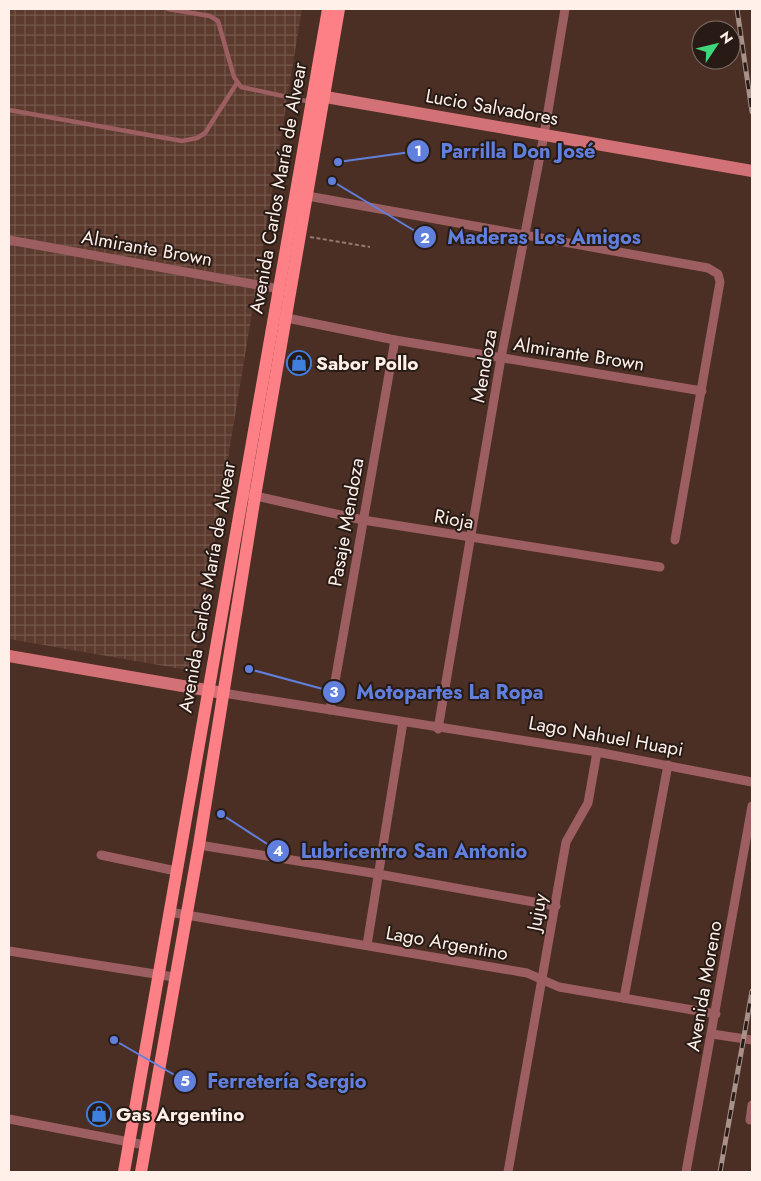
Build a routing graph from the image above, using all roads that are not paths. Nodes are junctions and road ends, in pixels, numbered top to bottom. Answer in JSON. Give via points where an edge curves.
{"nodes":[{"id":1,"x":168,"y":9,"type":"edge"},
{"id":2,"x":328,"y":9,"type":"edge"},
{"id":3,"x":339,"y":9,"type":"edge"},
{"id":4,"x":565,"y":9,"type":"edge"},
{"id":5,"x":237,"y":83,"type":"junction"},
{"id":6,"x":317,"y":98,"type":"junction"},
{"id":7,"x":9,"y":110,"type":"edge"},
{"id":8,"x":544,"y":135,"type":"junction"},
{"id":9,"x":752,"y":171,"type":"edge"},
{"id":10,"x":301,"y":195,"type":"junction"},
{"id":11,"x":525,"y":235,"type":"junction"},
{"id":12,"x":9,"y":240,"type":"edge"},
{"id":13,"x":280,"y":289,"type":"junction"},
{"id":14,"x":280,"y":317,"type":"junction"},
{"id":15,"x":395,"y":340,"type":"junction"},
{"id":16,"x":501,"y":358,"type":"junction"},
{"id":17,"x":702,"y":391,"type":"junction"},
{"id":18,"x":250,"y":495,"type":"junction"},
{"id":19,"x":363,"y":520,"type":"junction"},
{"id":20,"x":471,"y":538,"type":"junction"},
{"id":21,"x":675,"y":540,"type":"dead end"},
{"id":22,"x":660,"y":567,"type":"dead end"},
{"id":23,"x":9,"y":656,"type":"edge"},
{"id":24,"x":208,"y":690,"type":"junction"},
{"id":25,"x":223,"y":693,"type":"junction"},
{"id":26,"x":330,"y":710,"type":"junction"},
{"id":27,"x":403,"y":722,"type":"junction"},
{"id":28,"x":438,"y":729,"type":"junction"},
{"id":29,"x":597,"y":752,"type":"junction"},
{"id":30,"x":668,"y":765,"type":"junction"},
{"id":31,"x":752,"y":782,"type":"edge"},
{"id":32,"x":752,"y":806,"type":"edge"},
{"id":33,"x":199,"y":845,"type":"junction"},
{"id":34,"x":101,"y":855,"type":"dead end"},
{"id":35,"x":176,"y":871,"type":"junction"},
{"id":36,"x":378,"y":874,"type":"junction"},
{"id":37,"x":556,"y":906,"type":"junction"},
{"id":38,"x":170,"y":912,"type":"junction"},
{"id":39,"x":185,"y":914,"type":"junction"},
{"id":40,"x":367,"y":945,"type":"junction"},
{"id":41,"x":9,"y":950,"type":"edge"},
{"id":42,"x":158,"y":975,"type":"junction"},
{"id":43,"x":174,"y":977,"type":"junction"},
{"id":44,"x":541,"y":978,"type":"junction"},
{"id":45,"x":624,"y":998,"type":"junction"},
{"id":46,"x":716,"y":1014,"type":"junction"},
{"id":47,"x":712,"y":1034,"type":"junction"},
{"id":48,"x":752,"y":1040,"type":"edge"},
{"id":49,"x":752,"y":1105,"type":"edge"},
{"id":50,"x":9,"y":1119,"type":"edge"},
{"id":51,"x":750,"y":1120,"type":"dead end"},
{"id":52,"x":129,"y":1141,"type":"junction"},
{"id":53,"x":145,"y":1145,"type":"junction"},
{"id":54,"x":124,"y":1172,"type":"edge"},
{"id":55,"x":141,"y":1172,"type":"edge"},
{"id":56,"x":508,"y":1172,"type":"edge"},
{"id":57,"x":686,"y":1172,"type":"edge"}],
"edges":[{"from":1,"to":5,"type":"lane","via":[[210,16],[218,21]]},
{"from":2,"to":6,"type":"main road","name":"Avenida Carlos María de Alvear"},
{"from":3,"to":6,"type":"main road","name":"Avenida Carlos María de Alvear"},
{"from":4,"to":8,"type":"street","name":"Mendoza"},
{"from":5,"to":6,"type":"lane","via":[[241,87]]},
{"from":5,"to":7,"type":"lane","via":[[205,133],[182,141]]},
{"from":6,"to":8,"type":"street","name":"Lucio Salvadores"},
{"from":6,"to":10,"type":"main road","name":"Avenida Carlos María de Alvear"},
{"from":8,"to":9,"type":"street","name":"Lucio Salvadores"},
{"from":8,"to":11,"type":"street","name":"Mendoza"},
{"from":10,"to":11,"type":"street"},
{"from":10,"to":13,"type":"main road","name":"Avenida Carlos María de Alvear"},
{"from":10,"to":14,"type":"main road","name":"Avenida Carlos María de Alvear","via":[[300,235]]},
{"from":11,"to":16,"type":"street","name":"Mendoza"},
{"from":11,"to":17,"type":"street","via":[[708,268],[718,274],[720,282]]},
{"from":12,"to":13,"type":"street","name":"Almirante Brown"},
{"from":13,"to":14,"type":"main road","name":"Avenida Carlos María de Alvear"},
{"from":14,"to":15,"type":"street","name":"Almirante Brown"},
{"from":14,"to":18,"type":"main road","name":"Avenida Carlos María de Alvear"},
{"from":15,"to":16,"type":"street","name":"Almirante Brown"},
{"from":15,"to":19,"type":"street","name":"Pasaje Mendoza"},
{"from":16,"to":17,"type":"street","name":"Almirante Brown"},
{"from":16,"to":20,"type":"street","name":"Mendoza"},
{"from":17,"to":21,"type":"street"},
{"from":18,"to":19,"type":"street","name":"Rioja"},
{"from":18,"to":24,"type":"main road","name":"Avenida Carlos María de Alvear"},
{"from":18,"to":25,"type":"main road","name":"Avenida Carlos María de Alvear"},
{"from":19,"to":20,"type":"street","name":"Rioja"},
{"from":19,"to":26,"type":"street","name":"Pasaje Mendoza"},
{"from":20,"to":22,"type":"street","name":"Rioja"},
{"from":20,"to":28,"type":"street","name":"Mendoza"},
{"from":23,"to":24,"type":"street","name":"Lago Nahuel Huapi"},
{"from":24,"to":25,"type":"street","name":"Lago Nahuel Huapi"},
{"from":24,"to":35,"type":"main road","name":"Avenida Carlos María de Alvear"},
{"from":25,"to":26,"type":"street","name":"Lago Nahuel Huapi"},
{"from":25,"to":33,"type":"main road","name":"Avenida Carlos María de Alvear"},
{"from":26,"to":27,"type":"street","name":"Lago Nahuel Huapi"},
{"from":27,"to":28,"type":"street","name":"Lago Nahuel Huapi"},
{"from":27,"to":36,"type":"street"},
{"from":28,"to":29,"type":"street","name":"Lago Nahuel Huapi"},
{"from":29,"to":30,"type":"street","name":"Lago Nahuel Huapi"},
{"from":29,"to":37,"type":"street","name":"Jujuy","via":[[588,803],[566,842]]},
{"from":30,"to":31,"type":"street","name":"Lago Nahuel Huapi"},
{"from":30,"to":45,"type":"street"},
{"from":32,"to":46,"type":"street","name":"Avenida Moreno"},
{"from":33,"to":36,"type":"street"},
{"from":33,"to":39,"type":"main road","name":"Avenida Carlos María de Alvear"},
{"from":34,"to":35,"type":"street"},
{"from":35,"to":38,"type":"main road","name":"Avenida Carlos María de Alvear"},
{"from":36,"to":37,"type":"street"},
{"from":36,"to":40,"type":"street"},
{"from":37,"to":44,"type":"street","name":"Jujuy"},
{"from":38,"to":39,"type":"street","name":"Lago Argentino"},
{"from":38,"to":42,"type":"main road","name":"Avenida Carlos María de Alvear"},
{"from":39,"to":40,"type":"street","name":"Lago Argentino"},
{"from":39,"to":43,"type":"main road","name":"Avenida Carlos María de Alvear"},
{"from":40,"to":44,"type":"street","name":"Lago Argentino"},
{"from":41,"to":42,"type":"street"},
{"from":42,"to":43,"type":"street"},
{"from":42,"to":52,"type":"main road","name":"Avenida Carlos María de Alvear"},
{"from":43,"to":53,"type":"main road","name":"Avenida Carlos María de Alvear"},
{"from":44,"to":45,"type":"street","name":"Lago Argentino","via":[[560,987]]},
{"from":44,"to":56,"type":"street","name":"Jujuy"},
{"from":45,"to":46,"type":"street","name":"Lago Argentino"},
{"from":46,"to":47,"type":"street","name":"Avenida Moreno"},
{"from":47,"to":48,"type":"street"},
{"from":47,"to":57,"type":"street","name":"Avenida Moreno"},
{"from":49,"to":51,"type":"street"},
{"from":50,"to":52,"type":"street"},
{"from":52,"to":53,"type":"street"},
{"from":52,"to":54,"type":"main road","name":"Avenida Carlos María de Alvear"},
{"from":53,"to":55,"type":"main road","name":"Avenida Carlos María de Alvear"}]}
